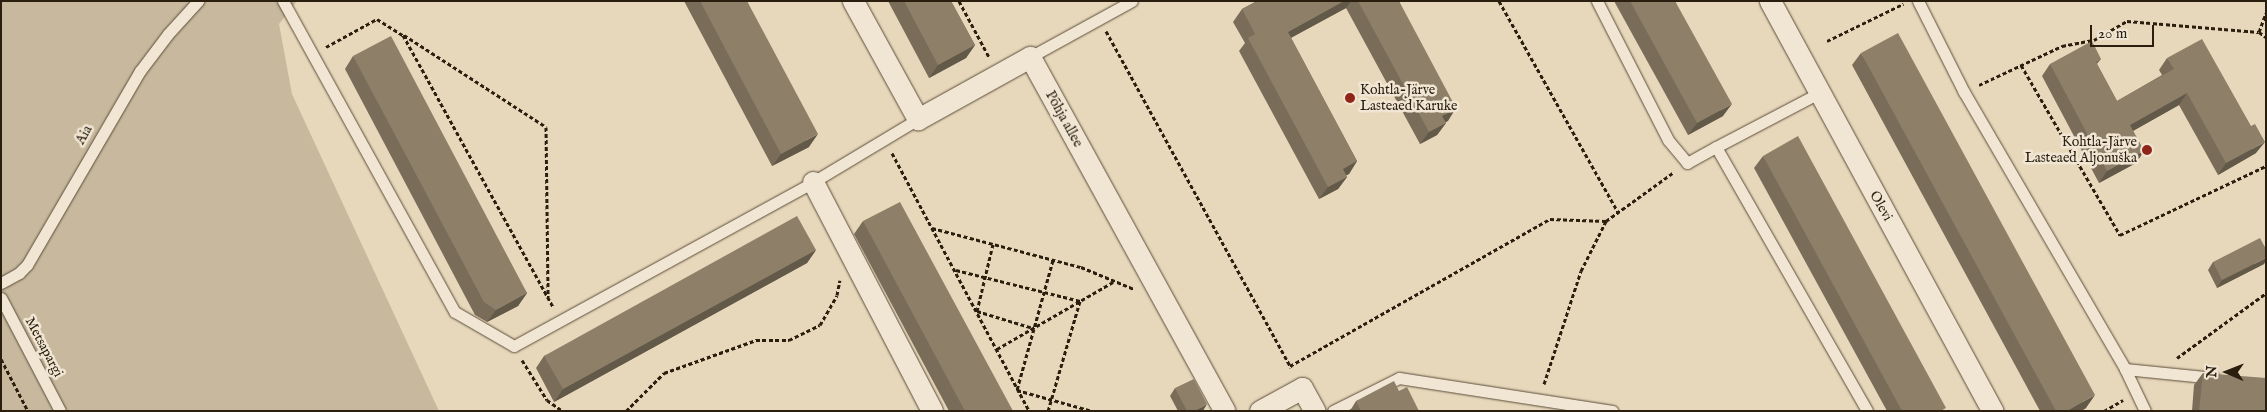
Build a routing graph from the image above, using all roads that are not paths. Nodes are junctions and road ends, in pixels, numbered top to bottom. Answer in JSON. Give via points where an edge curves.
{"nodes":[{"id":1,"x":198,"y":1,"type":"edge"},
{"id":2,"x":283,"y":1,"type":"edge"},
{"id":3,"x":853,"y":1,"type":"edge"},
{"id":4,"x":1132,"y":1,"type":"edge"},
{"id":5,"x":1596,"y":1,"type":"edge"},
{"id":6,"x":1770,"y":1,"type":"edge"},
{"id":7,"x":1918,"y":1,"type":"edge"},
{"id":8,"x":1030,"y":57,"type":"junction"},
{"id":9,"x":1819,"y":92,"type":"junction"},
{"id":10,"x":918,"y":119,"type":"junction"},
{"id":11,"x":1716,"y":147,"type":"junction"},
{"id":12,"x":812,"y":182,"type":"junction"},
{"id":13,"x":1,"y":283,"type":"edge"},
{"id":14,"x":1,"y":298,"type":"edge"},
{"id":15,"x":2125,"y":369,"type":"junction"},
{"id":16,"x":2226,"y":379,"type":"edge"},
{"id":17,"x":60,"y":411,"type":"edge"},
{"id":18,"x":932,"y":411,"type":"edge"},
{"id":19,"x":1225,"y":411,"type":"edge"},
{"id":20,"x":1260,"y":411,"type":"edge"},
{"id":21,"x":1315,"y":411,"type":"edge"},
{"id":22,"x":1333,"y":411,"type":"edge"},
{"id":23,"x":1612,"y":411,"type":"edge"},
{"id":24,"x":1867,"y":411,"type":"edge"},
{"id":25,"x":1993,"y":411,"type":"edge"},
{"id":26,"x":2145,"y":411,"type":"edge"}],
"edges":[{"from":1,"to":13,"type":"lane","name":"Aia","via":[[140,71],[27,265]]},
{"from":2,"to":12,"type":"lane","via":[[455,312],[514,346]]},
{"from":3,"to":10,"type":"street"},
{"from":4,"to":8,"type":"lane"},
{"from":5,"to":11,"type":"lane","via":[[1668,140],[1687,163]]},
{"from":6,"to":9,"type":"street","name":"Olevi"},
{"from":7,"to":15,"type":"lane","via":[[1964,92]]},
{"from":8,"to":10,"type":"street"},
{"from":8,"to":19,"type":"street","name":"Põhja allee"},
{"from":9,"to":11,"type":"lane"},
{"from":9,"to":25,"type":"street","name":"Olevi"},
{"from":10,"to":12,"type":"lane"},
{"from":11,"to":24,"type":"lane"},
{"from":12,"to":18,"type":"street"},
{"from":14,"to":17,"type":"lane","name":"Metsapargi"},
{"from":15,"to":16,"type":"lane"},
{"from":15,"to":26,"type":"lane"},
{"from":20,"to":21,"type":"street","via":[[1302,388]]},
{"from":22,"to":23,"type":"lane","via":[[1400,378]]}]}
